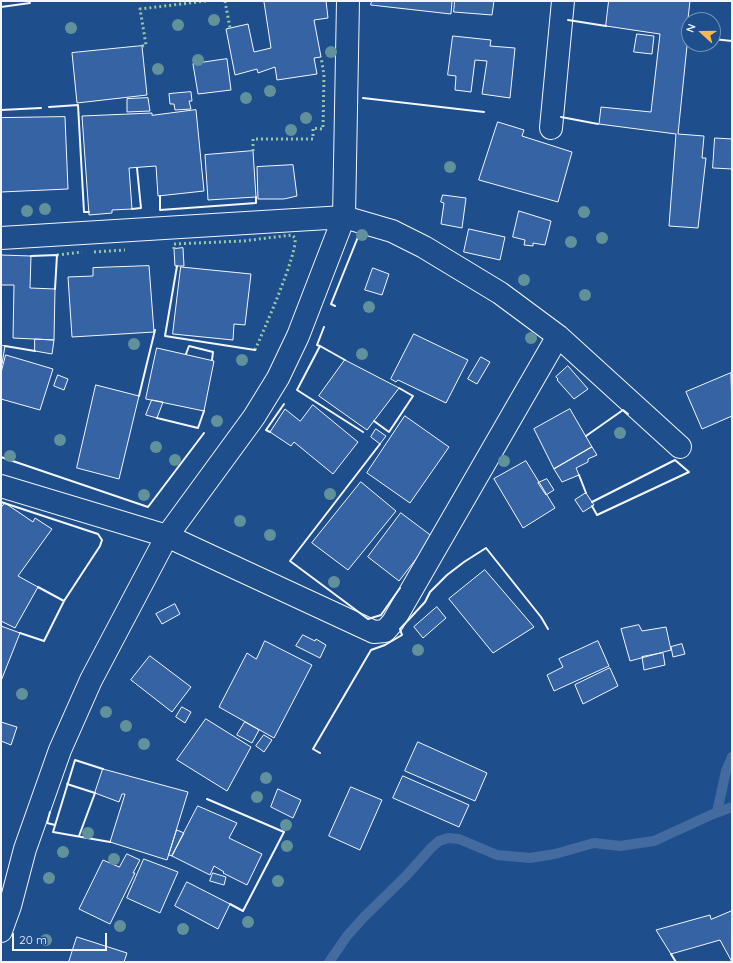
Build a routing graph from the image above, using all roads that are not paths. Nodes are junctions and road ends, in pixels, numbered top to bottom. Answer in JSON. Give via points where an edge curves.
{"nodes":[{"id":1,"x":348,"y":1,"type":"edge"},
{"id":2,"x":563,"y":1,"type":"edge"},
{"id":3,"x":551,"y":128,"type":"dead end"},
{"id":4,"x":344,"y":217,"type":"junction"},
{"id":5,"x":1,"y":238,"type":"edge"},
{"id":6,"x":558,"y":336,"type":"junction"},
{"id":7,"x":680,"y":447,"type":"dead end"},
{"id":8,"x":1,"y":486,"type":"edge"},
{"id":9,"x":167,"y":536,"type":"junction"},
{"id":10,"x":1,"y":931,"type":"edge"}],
"edges":[{"from":1,"to":4,"type":"street"},
{"from":2,"to":3,"type":"street"},
{"from":4,"to":5,"type":"street"},
{"from":4,"to":6,"type":"street","via":[[392,231],[424,247],[500,293]]},
{"from":4,"to":9,"type":"street","via":[[298,336],[278,378],[254,417]]},
{"from":6,"to":7,"type":"street"},
{"from":6,"to":9,"type":"street","via":[[393,622],[385,631],[374,632]]},
{"from":8,"to":9,"type":"street"},
{"from":9,"to":10,"type":"street","via":[[91,680],[60,750],[25,849]]}]}
